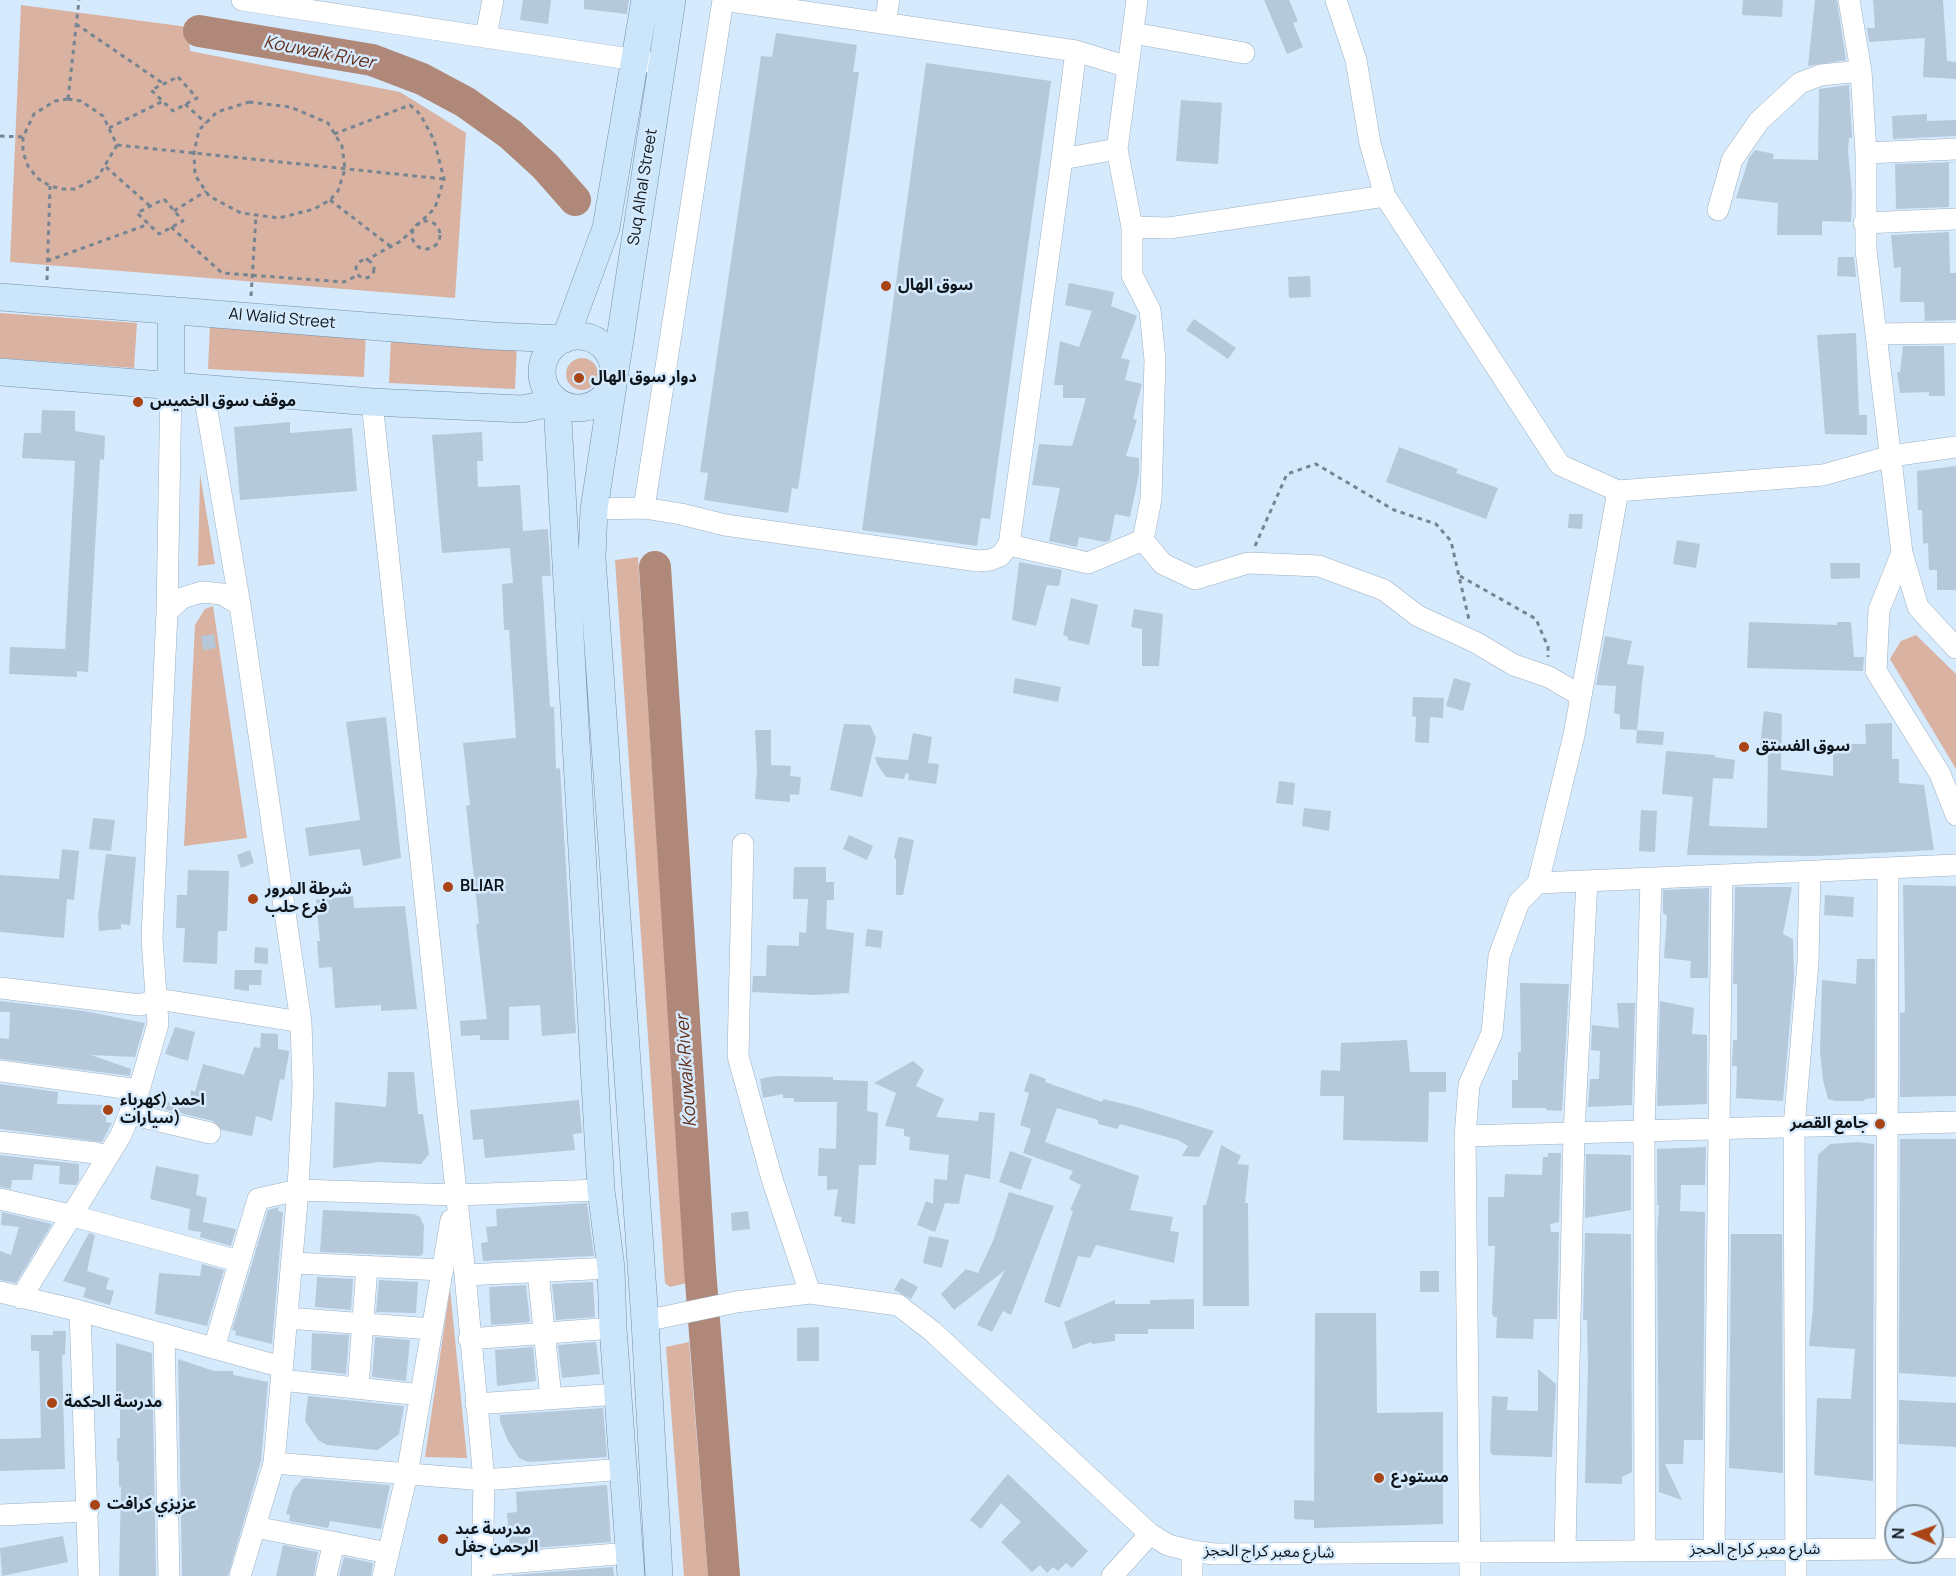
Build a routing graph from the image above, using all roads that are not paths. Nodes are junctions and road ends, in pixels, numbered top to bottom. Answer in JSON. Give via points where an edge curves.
{"nodes":[{"id":1,"x":242,"y":0,"type":"edge"},
{"id":2,"x":493,"y":0,"type":"edge"},
{"id":3,"x":645,"y":0,"type":"edge"},
{"id":4,"x":672,"y":0,"type":"edge"},
{"id":5,"x":723,"y":0,"type":"edge"},
{"id":6,"x":888,"y":0,"type":"edge"},
{"id":7,"x":1137,"y":0,"type":"edge"},
{"id":8,"x":1336,"y":0,"type":"edge"},
{"id":9,"x":1849,"y":0,"type":"edge"},
{"id":10,"x":885,"y":23,"type":"junction"},
{"id":11,"x":1133,"y":33,"type":"junction"},
{"id":12,"x":486,"y":36,"type":"junction"},
{"id":13,"x":1076,"y":51,"type":"junction"},
{"id":14,"x":1244,"y":53,"type":"dead end"},
{"id":15,"x":649,"y":62,"type":"junction"},
{"id":16,"x":1128,"y":67,"type":"junction"},
{"id":17,"x":1861,"y":71,"type":"junction"},
{"id":18,"x":1117,"y":149,"type":"junction"},
{"id":19,"x":1956,"y":149,"type":"edge"},
{"id":20,"x":1866,"y":153,"type":"junction"},
{"id":21,"x":1062,"y":159,"type":"junction"},
{"id":22,"x":1385,"y":196,"type":"junction"},
{"id":23,"x":1718,"y":210,"type":"dead end"},
{"id":24,"x":1956,"y":219,"type":"edge"},
{"id":25,"x":1864,"y":223,"type":"junction"},
{"id":26,"x":1132,"y":227,"type":"junction"},
{"id":27,"x":0,"y":297,"type":"edge"},
{"id":28,"x":171,"y":310,"type":"junction"},
{"id":29,"x":1956,"y":333,"type":"edge"},
{"id":30,"x":1876,"y":334,"type":"junction"},
{"id":31,"x":565,"y":339,"type":"junction"},
{"id":32,"x":0,"y":372,"type":"edge"},
{"id":33,"x":614,"y":375,"type":"junction"},
{"id":34,"x":171,"y":384,"type":"junction"},
{"id":35,"x":203,"y":387,"type":"junction"},
{"id":36,"x":372,"y":402,"type":"junction"},
{"id":37,"x":557,"y":402,"type":"junction"},
{"id":38,"x":1956,"y":447,"type":"edge"},
{"id":39,"x":1891,"y":456,"type":"junction"},
{"id":40,"x":1618,"y":490,"type":"junction"},
{"id":41,"x":644,"y":508,"type":"junction"},
{"id":42,"x":594,"y":509,"type":"junction"},
{"id":43,"x":1143,"y":540,"type":"junction"},
{"id":44,"x":1009,"y":544,"type":"junction"},
{"id":45,"x":1902,"y":553,"type":"junction"},
{"id":46,"x":240,"y":605,"type":"junction"},
{"id":47,"x":167,"y":612,"type":"junction"},
{"id":48,"x":1956,"y":648,"type":"edge"},
{"id":49,"x":1581,"y":696,"type":"junction"},
{"id":50,"x":1956,"y":815,"type":"edge"},
{"id":51,"x":743,"y":844,"type":"dead end"},
{"id":52,"x":1956,"y":865,"type":"edge"},
{"id":53,"x":1888,"y":868,"type":"junction"},
{"id":54,"x":1810,"y":871,"type":"junction"},
{"id":55,"x":1722,"y":875,"type":"junction"},
{"id":56,"x":1651,"y":878,"type":"junction"},
{"id":57,"x":1587,"y":881,"type":"junction"},
{"id":58,"x":1538,"y":883,"type":"junction"},
{"id":59,"x":0,"y":988,"type":"edge"},
{"id":60,"x":159,"y":999,"type":"junction"},
{"id":61,"x":301,"y":1022,"type":"junction"},
{"id":62,"x":0,"y":1071,"type":"edge"},
{"id":63,"x":138,"y":1090,"type":"junction"},
{"id":64,"x":130,"y":1114,"type":"junction"},
{"id":65,"x":1956,"y":1122,"type":"edge"},
{"id":66,"x":1889,"y":1124,"type":"junction"},
{"id":67,"x":1794,"y":1127,"type":"junction"},
{"id":68,"x":1719,"y":1129,"type":"junction"},
{"id":69,"x":1644,"y":1131,"type":"junction"},
{"id":70,"x":1574,"y":1132,"type":"junction"},
{"id":71,"x":210,"y":1133,"type":"dead end"},
{"id":72,"x":1465,"y":1136,"type":"junction"},
{"id":73,"x":0,"y":1142,"type":"edge"},
{"id":74,"x":106,"y":1157,"type":"junction"},
{"id":75,"x":298,"y":1190,"type":"junction"},
{"id":76,"x":601,"y":1190,"type":"junction"},
{"id":77,"x":456,"y":1195,"type":"junction"},
{"id":78,"x":0,"y":1199,"type":"edge"},
{"id":79,"x":70,"y":1215,"type":"junction"},
{"id":80,"x":238,"y":1261,"type":"junction"},
{"id":81,"x":293,"y":1263,"type":"junction"},
{"id":82,"x":367,"y":1266,"type":"junction"},
{"id":83,"x":611,"y":1268,"type":"junction"},
{"id":84,"x":443,"y":1270,"type":"junction"},
{"id":85,"x":538,"y":1272,"type":"junction"},
{"id":86,"x":465,"y":1275,"type":"junction"},
{"id":87,"x":0,"y":1292,"type":"edge"},
{"id":88,"x":810,"y":1293,"type":"junction"},
{"id":89,"x":21,"y":1298,"type":"junction"},
{"id":90,"x":80,"y":1311,"type":"junction"},
{"id":91,"x":287,"y":1318,"type":"junction"},
{"id":92,"x":657,"y":1318,"type":"junction"},
{"id":93,"x":363,"y":1324,"type":"junction"},
{"id":94,"x":613,"y":1328,"type":"junction"},
{"id":95,"x":432,"y":1329,"type":"junction"},
{"id":96,"x":546,"y":1333,"type":"junction"},
{"id":97,"x":164,"y":1334,"type":"junction"},
{"id":98,"x":469,"y":1339,"type":"junction"},
{"id":99,"x":214,"y":1348,"type":"junction"},
{"id":100,"x":281,"y":1374,"type":"junction"},
{"id":101,"x":358,"y":1388,"type":"junction"},
{"id":102,"x":618,"y":1394,"type":"junction"},
{"id":103,"x":421,"y":1395,"type":"junction"},
{"id":104,"x":551,"y":1398,"type":"junction"},
{"id":105,"x":476,"y":1404,"type":"junction"},
{"id":106,"x":274,"y":1463,"type":"junction"},
{"id":107,"x":624,"y":1469,"type":"junction"},
{"id":108,"x":408,"y":1474,"type":"junction"},
{"id":109,"x":484,"y":1480,"type":"junction"},
{"id":110,"x":1891,"y":1504,"type":"edge"},
{"id":111,"x":88,"y":1510,"type":"junction"},
{"id":112,"x":0,"y":1515,"type":"edge"},
{"id":113,"x":255,"y":1527,"type":"junction"},
{"id":114,"x":1150,"y":1534,"type":"junction"},
{"id":115,"x":334,"y":1542,"type":"junction"},
{"id":116,"x":1884,"y":1549,"type":"edge"},
{"id":117,"x":1714,"y":1550,"type":"junction"},
{"id":118,"x":1797,"y":1550,"type":"junction"},
{"id":119,"x":1192,"y":1551,"type":"junction"},
{"id":120,"x":1565,"y":1551,"type":"junction"},
{"id":121,"x":1645,"y":1551,"type":"junction"},
{"id":122,"x":1470,"y":1552,"type":"junction"},
{"id":123,"x":388,"y":1553,"type":"junction"},
{"id":124,"x":630,"y":1565,"type":"edge"},
{"id":125,"x":569,"y":1567,"type":"edge"},
{"id":126,"x":482,"y":1571,"type":"edge"},
{"id":127,"x":88,"y":1576,"type":"edge"},
{"id":128,"x":169,"y":1576,"type":"edge"},
{"id":129,"x":241,"y":1576,"type":"edge"},
{"id":130,"x":326,"y":1576,"type":"edge"},
{"id":131,"x":383,"y":1576,"type":"edge"},
{"id":132,"x":659,"y":1576,"type":"edge"},
{"id":133,"x":1112,"y":1576,"type":"edge"},
{"id":134,"x":1192,"y":1576,"type":"edge"},
{"id":135,"x":1470,"y":1576,"type":"edge"},
{"id":136,"x":1796,"y":1576,"type":"edge"}],
"edges":[{"from":1,"to":12,"type":"street"},
{"from":2,"to":12,"type":"street"},
{"from":3,"to":15,"type":"main road","name":"Suq Alhal Street"},
{"from":4,"to":15,"type":"main road","name":"Suq Alhal Street"},
{"from":5,"to":10,"type":"street"},
{"from":5,"to":41,"type":"street"},
{"from":6,"to":10,"type":"street"},
{"from":7,"to":11,"type":"street"},
{"from":8,"to":22,"type":"street","via":[[1356,60],[1370,143]]},
{"from":9,"to":17,"type":"street"},
{"from":10,"to":13,"type":"street"},
{"from":11,"to":14,"type":"street"},
{"from":11,"to":16,"type":"street"},
{"from":12,"to":15,"type":"street"},
{"from":13,"to":16,"type":"street"},
{"from":13,"to":21,"type":"street"},
{"from":15,"to":31,"type":"main road","name":"Suq Alhal Street","via":[[606,228]]},
{"from":15,"to":33,"type":"main road","name":"Suq Alhal Street"},
{"from":16,"to":18,"type":"street"},
{"from":17,"to":20,"type":"street"},
{"from":17,"to":23,"type":"street","via":[[1821,75],[1800,83],[1759,122],[1732,160]]},
{"from":18,"to":21,"type":"street"},
{"from":18,"to":26,"type":"street"},
{"from":19,"to":20,"type":"street"},
{"from":20,"to":25,"type":"street"},
{"from":21,"to":44,"type":"street"},
{"from":22,"to":26,"type":"street","via":[[1169,228]]},
{"from":22,"to":40,"type":"street","via":[[1560,465]]},
{"from":24,"to":25,"type":"street"},
{"from":25,"to":30,"type":"street"},
{"from":26,"to":43,"type":"street","via":[[1132,275],[1150,310],[1155,360],[1151,499]]},
{"from":27,"to":28,"type":"main road","name":"Al Walid Street"},
{"from":28,"to":31,"type":"main road","name":"Al Walid Street"},
{"from":28,"to":34,"type":"main road"},
{"from":29,"to":30,"type":"street"},
{"from":30,"to":39,"type":"street"},
{"from":31,"to":33,"type":"main road","via":[[575,336],[595,340],[610,354]]},
{"from":31,"to":37,"type":"main road","via":[[555,345],[544,363],[544,384]]},
{"from":32,"to":34,"type":"main road"},
{"from":33,"to":37,"type":"main road","via":[[607,395],[598,403],[578,409]]},
{"from":33,"to":42,"type":"main road","name":"Suq Alhal Street"},
{"from":34,"to":35,"type":"main road"},
{"from":34,"to":47,"type":"street"},
{"from":35,"to":36,"type":"main road"},
{"from":35,"to":46,"type":"street"},
{"from":36,"to":37,"type":"main road","via":[[522,409]]},
{"from":36,"to":77,"type":"street"},
{"from":37,"to":76,"type":"main road"},
{"from":38,"to":39,"type":"street"},
{"from":39,"to":40,"type":"street","via":[[1823,475]]},
{"from":39,"to":45,"type":"street"},
{"from":40,"to":49,"type":"street"},
{"from":41,"to":42,"type":"street"},
{"from":41,"to":44,"type":"street","via":[[725,525],[978,561],[1000,556]]},
{"from":42,"to":92,"type":"main road","name":"Suq Alhal Street","via":[[592,558]]},
{"from":43,"to":44,"type":"street","via":[[1088,563]]},
{"from":43,"to":49,"type":"street","via":[[1163,564],[1195,579],[1248,562],[1319,566],[1383,590],[1418,616]]},
{"from":45,"to":48,"type":"street","via":[[1918,607]]},
{"from":45,"to":50,"type":"street","via":[[1879,610],[1876,671],[1940,774]]},
{"from":46,"to":47,"type":"street","via":[[222,594],[202,592],[182,598]]},
{"from":46,"to":61,"type":"street"},
{"from":47,"to":60,"type":"street","via":[[152,938],[153,979]]},
{"from":49,"to":58,"type":"street"},
{"from":51,"to":88,"type":"street","via":[[738,1056],[772,1179]]},
{"from":52,"to":53,"type":"street"},
{"from":53,"to":54,"type":"street"},
{"from":53,"to":66,"type":"street"},
{"from":54,"to":55,"type":"street"},
{"from":54,"to":67,"type":"street","via":[[1808,963]]},
{"from":55,"to":56,"type":"street"},
{"from":55,"to":68,"type":"street"},
{"from":56,"to":57,"type":"street"},
{"from":56,"to":69,"type":"street"},
{"from":57,"to":58,"type":"street"},
{"from":57,"to":70,"type":"street"},
{"from":58,"to":72,"type":"street","via":[[1519,902],[1498,956],[1492,1033],[1469,1085]]},
{"from":59,"to":60,"type":"street","via":[[140,1005]]},
{"from":60,"to":61,"type":"street"},
{"from":60,"to":63,"type":"street","via":[[158,1024]]},
{"from":61,"to":75,"type":"street","via":[[303,1086]]},
{"from":62,"to":63,"type":"street"},
{"from":63,"to":64,"type":"street"},
{"from":64,"to":71,"type":"street"},
{"from":64,"to":74,"type":"street"},
{"from":65,"to":66,"type":"street"},
{"from":66,"to":67,"type":"street"},
{"from":66,"to":110,"type":"street"},
{"from":67,"to":68,"type":"street"},
{"from":67,"to":118,"type":"street"},
{"from":68,"to":69,"type":"street"},
{"from":68,"to":117,"type":"street"},
{"from":69,"to":70,"type":"street"},
{"from":69,"to":121,"type":"street"},
{"from":70,"to":72,"type":"street"},
{"from":70,"to":120,"type":"street"},
{"from":72,"to":122,"type":"street"},
{"from":73,"to":74,"type":"street"},
{"from":74,"to":79,"type":"street"},
{"from":75,"to":77,"type":"street"},
{"from":75,"to":80,"type":"street","via":[[258,1198]]},
{"from":75,"to":81,"type":"street"},
{"from":76,"to":77,"type":"street"},
{"from":76,"to":83,"type":"main road"},
{"from":77,"to":84,"type":"street"},
{"from":77,"to":86,"type":"street"},
{"from":78,"to":79,"type":"street"},
{"from":79,"to":80,"type":"street"},
{"from":79,"to":89,"type":"street"},
{"from":80,"to":99,"type":"street"},
{"from":81,"to":82,"type":"street"},
{"from":81,"to":91,"type":"street"},
{"from":82,"to":84,"type":"street"},
{"from":82,"to":93,"type":"street"},
{"from":83,"to":85,"type":"street"},
{"from":83,"to":94,"type":"main road"},
{"from":84,"to":95,"type":"street"},
{"from":85,"to":86,"type":"street"},
{"from":85,"to":96,"type":"street"},
{"from":86,"to":98,"type":"street"},
{"from":87,"to":89,"type":"street"},
{"from":88,"to":92,"type":"street","name":"شارع معبر كراج الحجز","via":[[736,1302]]},
{"from":88,"to":114,"type":"street","name":"شارع معبر كراج الحجز","via":[[898,1305],[932,1331]]},
{"from":89,"to":90,"type":"street"},
{"from":90,"to":97,"type":"street"},
{"from":90,"to":111,"type":"street"},
{"from":91,"to":93,"type":"street"},
{"from":91,"to":100,"type":"street"},
{"from":92,"to":132,"type":"main road","name":"Suq Alhal Street"},
{"from":93,"to":95,"type":"street"},
{"from":93,"to":101,"type":"street"},
{"from":94,"to":96,"type":"street"},
{"from":94,"to":102,"type":"main road"},
{"from":95,"to":103,"type":"street"},
{"from":96,"to":98,"type":"street"},
{"from":96,"to":104,"type":"street"},
{"from":97,"to":99,"type":"street"},
{"from":97,"to":128,"type":"street"},
{"from":98,"to":105,"type":"street"},
{"from":99,"to":100,"type":"street"},
{"from":100,"to":101,"type":"street"},
{"from":100,"to":106,"type":"street"},
{"from":101,"to":103,"type":"street"},
{"from":102,"to":104,"type":"street"},
{"from":102,"to":107,"type":"main road"},
{"from":103,"to":108,"type":"street"},
{"from":104,"to":105,"type":"street"},
{"from":105,"to":109,"type":"street"},
{"from":106,"to":108,"type":"street"},
{"from":106,"to":113,"type":"street"},
{"from":107,"to":109,"type":"street"},
{"from":107,"to":124,"type":"main road"},
{"from":108,"to":109,"type":"street"},
{"from":108,"to":123,"type":"street"},
{"from":109,"to":126,"type":"street"},
{"from":111,"to":112,"type":"street"},
{"from":111,"to":127,"type":"street"},
{"from":113,"to":115,"type":"street"},
{"from":113,"to":129,"type":"street"},
{"from":114,"to":119,"type":"street","name":"شارع معبر كراج الحجز","via":[[1168,1545]]},
{"from":114,"to":133,"type":"street"},
{"from":115,"to":123,"type":"street"},
{"from":115,"to":130,"type":"street"},
{"from":116,"to":118,"type":"street","name":"شارع معبر كراج الحجز"},
{"from":117,"to":118,"type":"street","name":"شارع معبر كراج الحجز"},
{"from":117,"to":121,"type":"street","name":"شارع معبر كراج الحجز"},
{"from":118,"to":136,"type":"street"},
{"from":119,"to":122,"type":"street","name":"شارع معبر كراج الحجز"},
{"from":119,"to":134,"type":"street"},
{"from":120,"to":121,"type":"street","name":"شارع معبر كراج الحجز"},
{"from":120,"to":122,"type":"street","name":"شارع معبر كراج الحجز"},
{"from":122,"to":135,"type":"street"},
{"from":123,"to":131,"type":"street"},
{"from":124,"to":125,"type":"street"},
{"from":125,"to":126,"type":"street"}]}
